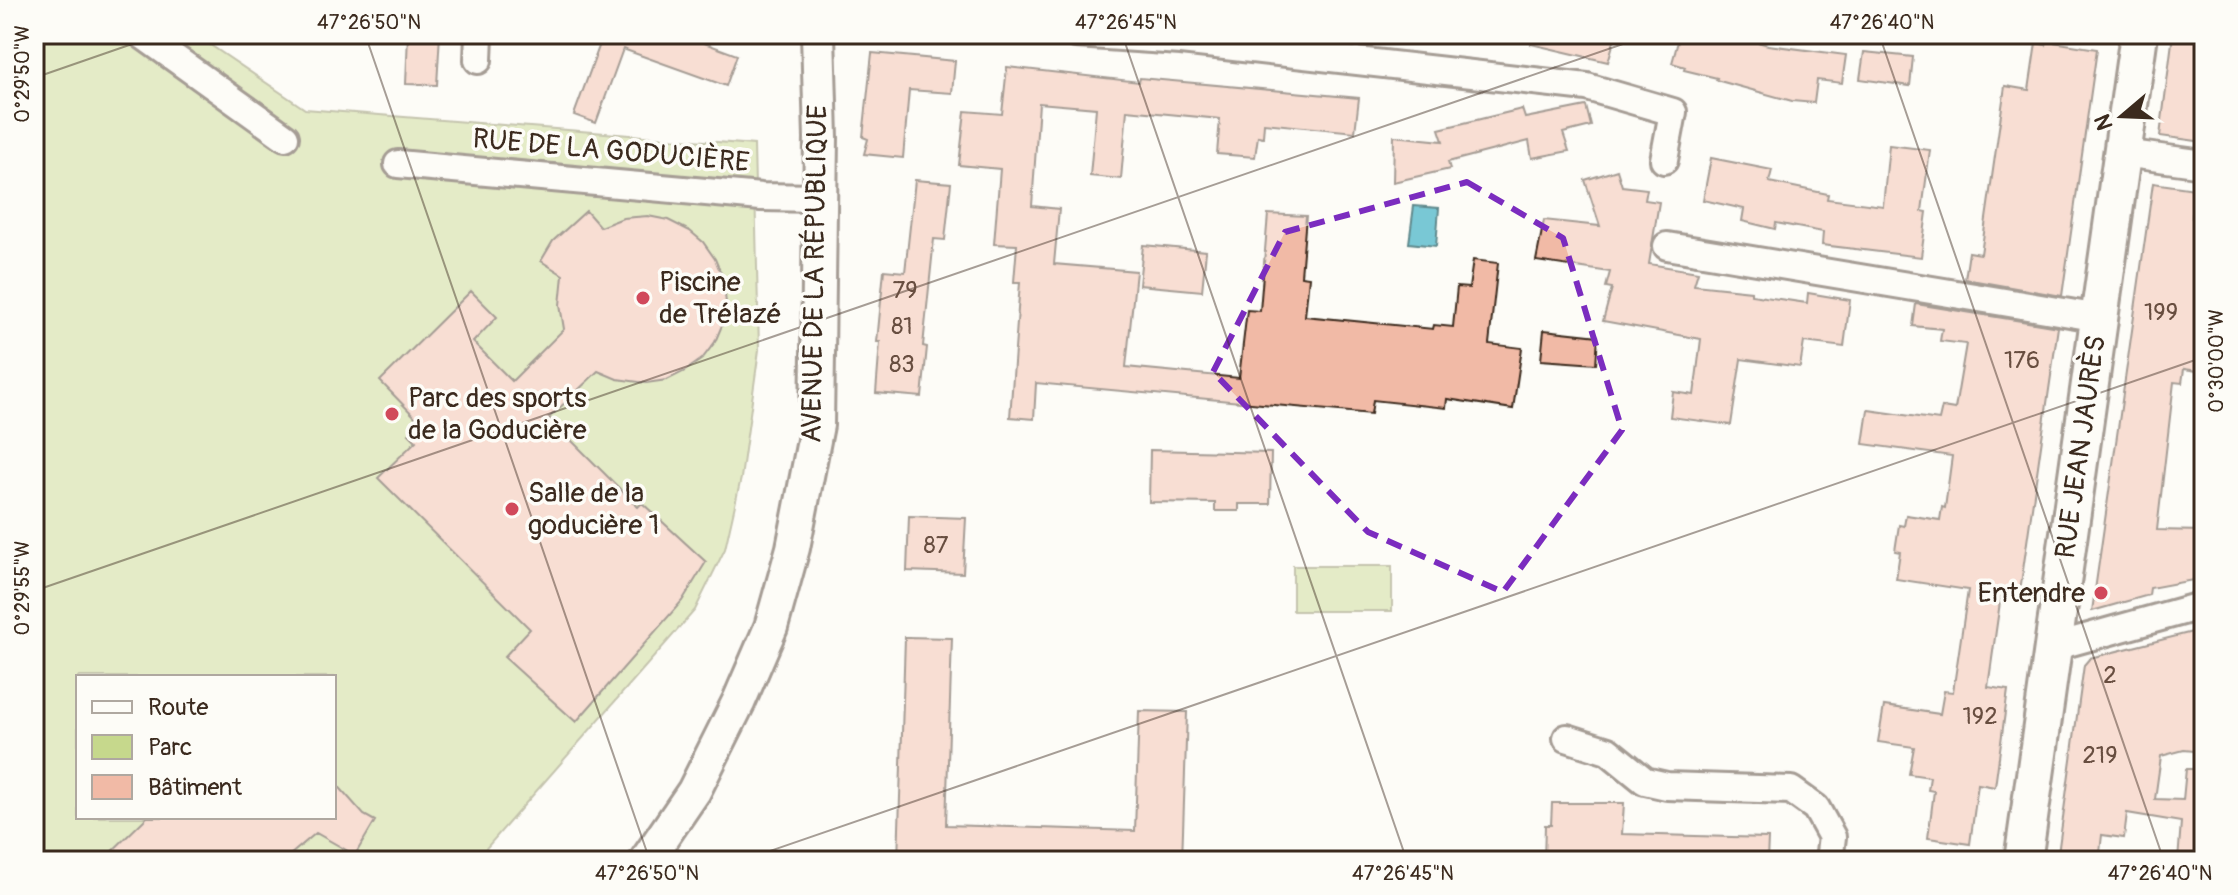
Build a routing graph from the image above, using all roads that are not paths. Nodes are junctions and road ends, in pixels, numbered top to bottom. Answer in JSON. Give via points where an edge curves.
{"nodes":[{"id":1,"x":141,"y":34,"type":"edge"},
{"id":2,"x":818,"y":34,"type":"edge"},
{"id":3,"x":1076,"y":34,"type":"edge"},
{"id":4,"x":2139,"y":34,"type":"edge"},
{"id":5,"x":1187,"y":38,"type":"edge"},
{"id":6,"x":285,"y":137,"type":"dead end"},
{"id":7,"x":2123,"y":153,"type":"junction"},
{"id":8,"x":1664,"y":160,"type":"dead end"},
{"id":9,"x":398,"y":164,"type":"dead end"},
{"id":10,"x":2204,"y":164,"type":"edge"},
{"id":11,"x":818,"y":198,"type":"junction"},
{"id":12,"x":1667,"y":246,"type":"dead end"},
{"id":13,"x":2100,"y":318,"type":"junction"},
{"id":14,"x":2204,"y":605,"type":"edge"},
{"id":15,"x":2053,"y":647,"type":"junction"},
{"id":16,"x":1567,"y":738,"type":"dead end"},
{"id":17,"x":646,"y":861,"type":"edge"},
{"id":18,"x":1829,"y":861,"type":"edge"},
{"id":19,"x":2023,"y":861,"type":"edge"}],
"edges":[{"from":1,"to":6,"type":"street"},
{"from":2,"to":11,"type":"street","name":"AVENUE DE LA RÉPUBLIQUE"},
{"from":3,"to":5,"type":"street"},
{"from":4,"to":7,"type":"main road","name":"RUE JEAN JAURÈS"},
{"from":5,"to":8,"type":"street","via":[[1587,87],[1673,112]]},
{"from":7,"to":10,"type":"street"},
{"from":7,"to":13,"type":"main road","name":"RUE JEAN JAURÈS"},
{"from":9,"to":11,"type":"street","name":"RUE DE LA GODUCIÈRE"},
{"from":11,"to":17,"type":"street","name":"AVENUE DE LA RÉPUBLIQUE","via":[[817,425],[793,548],[771,627],[739,701],[694,791]]},
{"from":12,"to":13,"type":"street","name":"RUE JEAN JAURÈS"},
{"from":13,"to":15,"type":"main road","name":"RUE JEAN JAURÈS"},
{"from":14,"to":15,"type":"street"},
{"from":15,"to":19,"type":"main road","name":"RUE JEAN JAURÈS"},
{"from":16,"to":18,"type":"street","via":[[1608,751],[1645,781],[1791,790],[1816,808],[1832,837]]}]}
